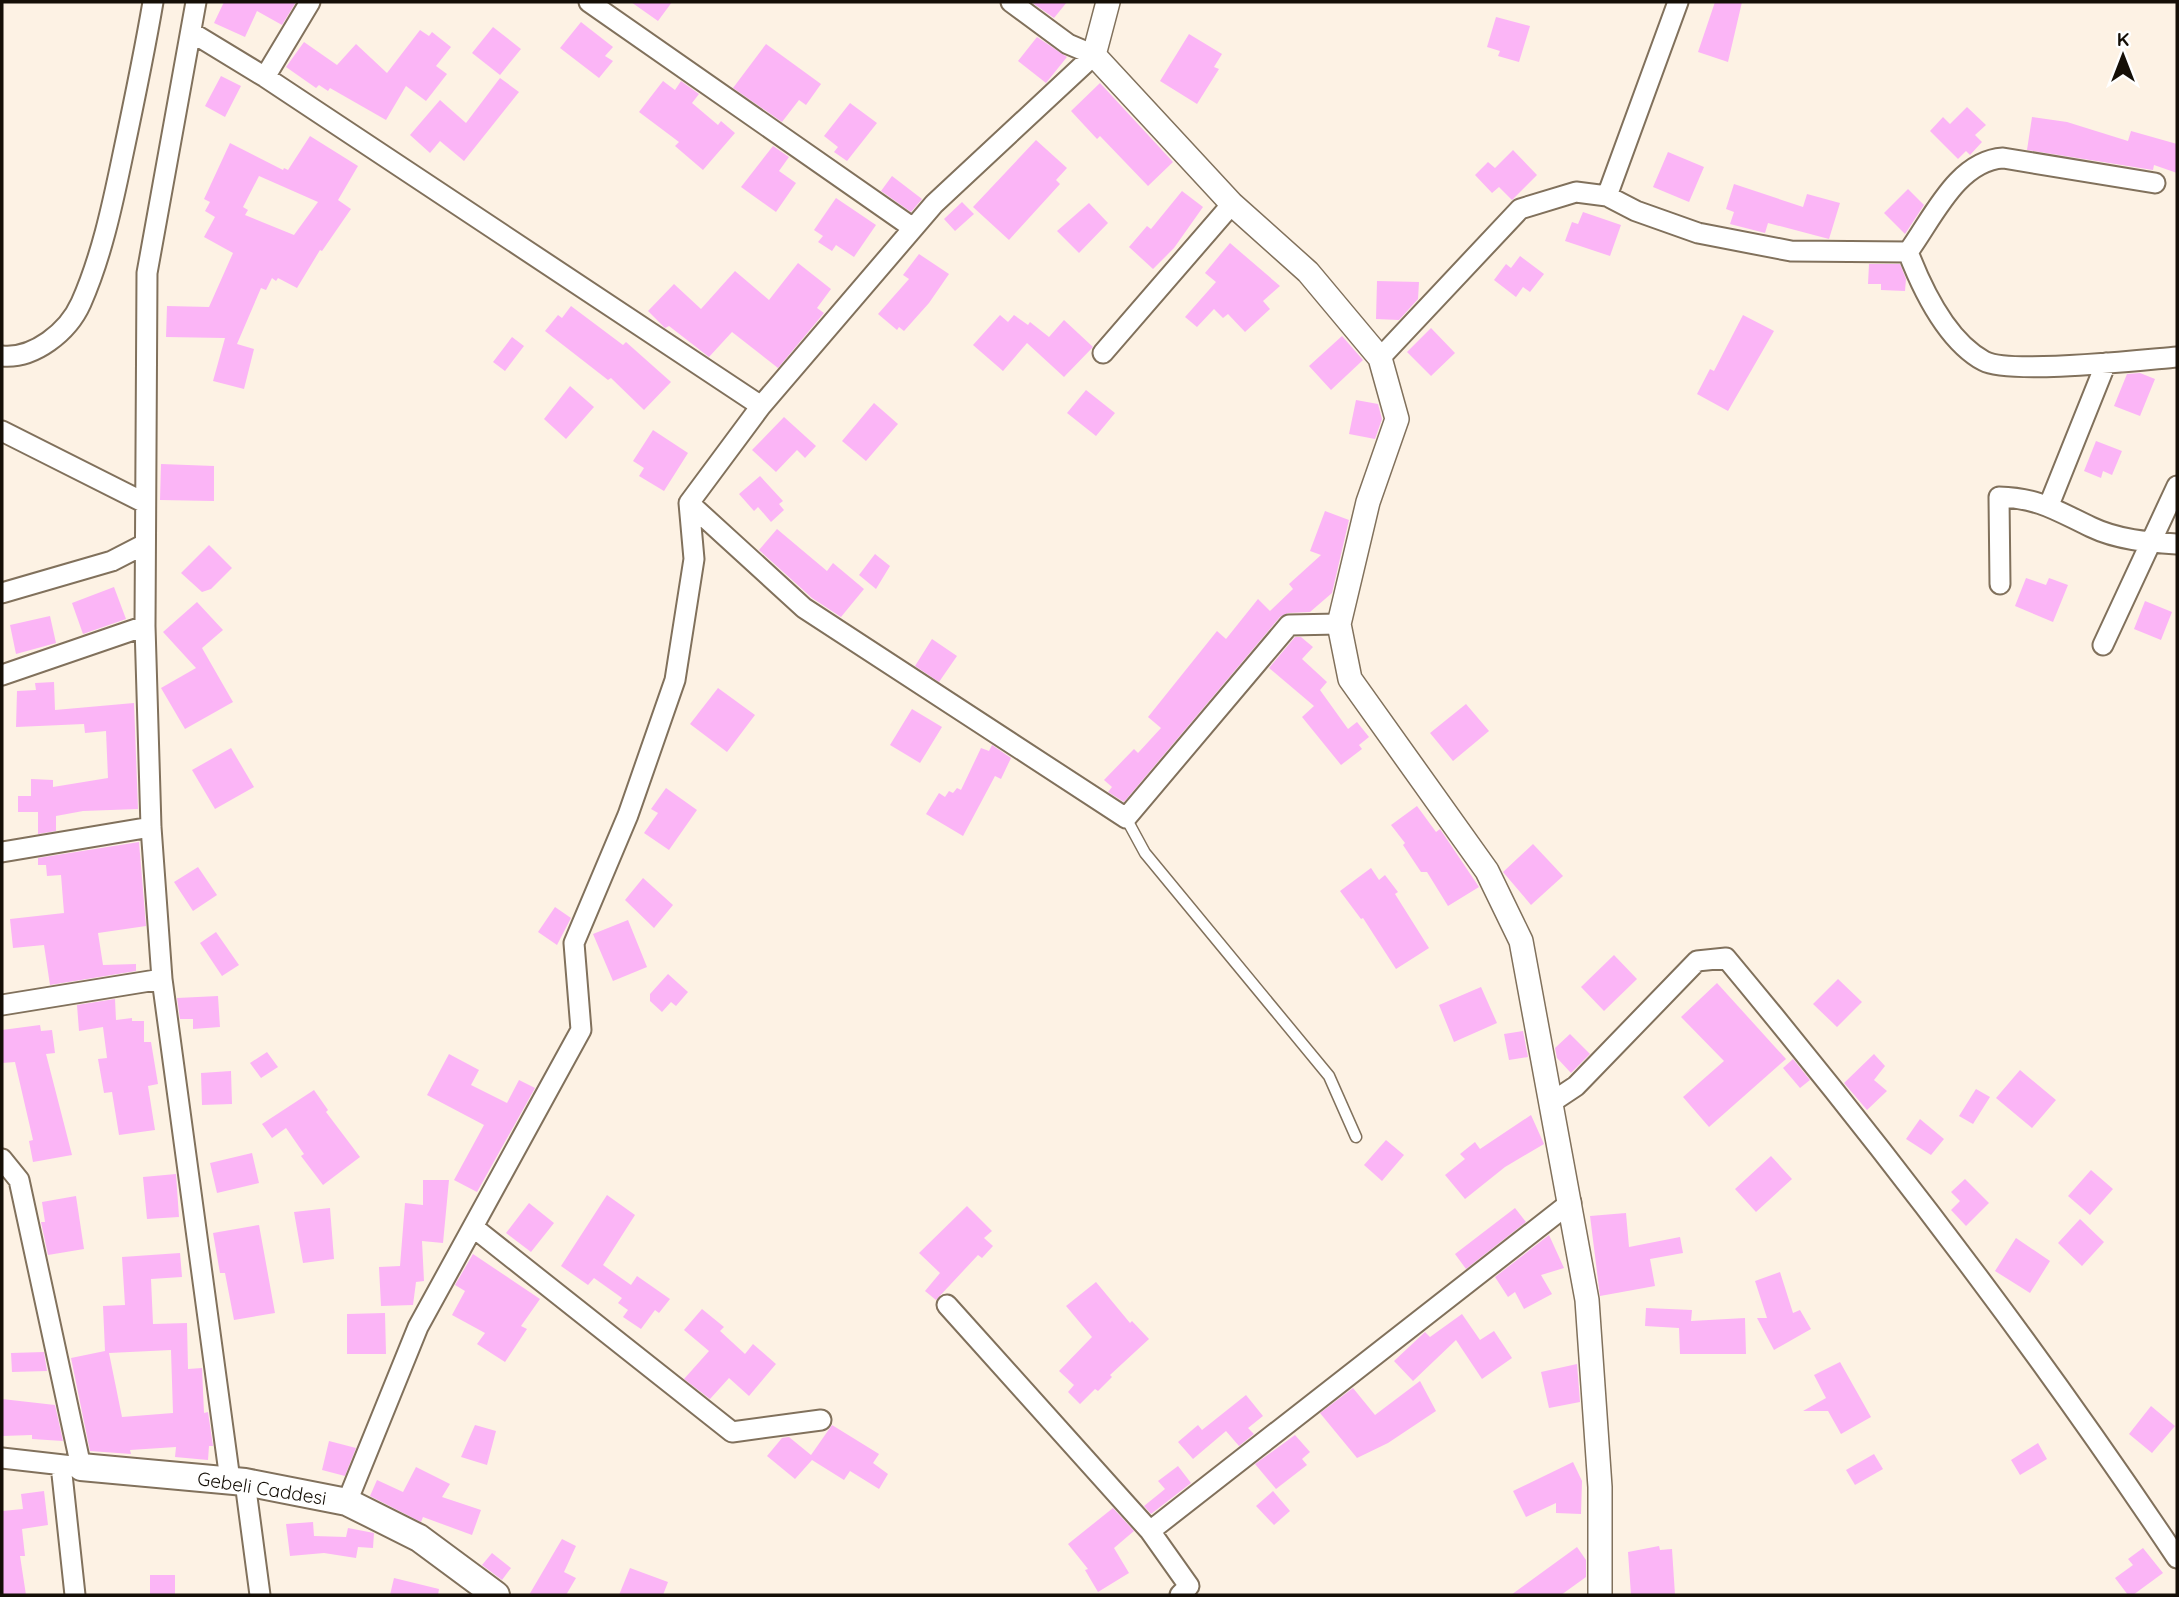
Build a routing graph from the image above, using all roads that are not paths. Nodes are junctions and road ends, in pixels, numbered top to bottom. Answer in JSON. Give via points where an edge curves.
{"nodes":[{"id":1,"x":153,"y":2,"type":"edge"},
{"id":2,"x":196,"y":2,"type":"edge"},
{"id":3,"x":310,"y":2,"type":"edge"},
{"id":4,"x":589,"y":2,"type":"edge"},
{"id":5,"x":1011,"y":2,"type":"edge"},
{"id":6,"x":1108,"y":2,"type":"edge"},
{"id":7,"x":1678,"y":2,"type":"edge"},
{"id":8,"x":191,"y":32,"type":"junction"},
{"id":9,"x":1094,"y":55,"type":"junction"},
{"id":10,"x":265,"y":77,"type":"junction"},
{"id":11,"x":2155,"y":183,"type":"dead end"},
{"id":12,"x":1607,"y":196,"type":"junction"},
{"id":13,"x":1233,"y":204,"type":"junction"},
{"id":14,"x":913,"y":228,"type":"junction"},
{"id":15,"x":1908,"y":252,"type":"junction"},
{"id":16,"x":1103,"y":353,"type":"dead end"},
{"id":17,"x":2,"y":356,"type":"edge"},
{"id":18,"x":2177,"y":357,"type":"edge"},
{"id":19,"x":1380,"y":358,"type":"junction"},
{"id":20,"x":2106,"y":363,"type":"junction"},
{"id":21,"x":761,"y":405,"type":"junction"},
{"id":22,"x":2,"y":431,"type":"edge"},
{"id":23,"x":2177,"y":486,"type":"edge"},
{"id":24,"x":145,"y":503,"type":"junction"},
{"id":25,"x":689,"y":503,"type":"junction"},
{"id":26,"x":2049,"y":505,"type":"junction"},
{"id":27,"x":2151,"y":542,"type":"junction"},
{"id":28,"x":145,"y":544,"type":"junction"},
{"id":29,"x":2177,"y":544,"type":"edge"},
{"id":30,"x":2000,"y":584,"type":"dead end"},
{"id":31,"x":2,"y":593,"type":"edge"},
{"id":32,"x":1339,"y":624,"type":"junction"},
{"id":33,"x":145,"y":625,"type":"junction"},
{"id":34,"x":2103,"y":645,"type":"dead end"},
{"id":35,"x":2,"y":675,"type":"edge"},
{"id":36,"x":1126,"y":818,"type":"junction"},
{"id":37,"x":151,"y":827,"type":"junction"},
{"id":38,"x":2,"y":852,"type":"edge"},
{"id":39,"x":162,"y":979,"type":"junction"},
{"id":40,"x":2,"y":1004,"type":"edge"},
{"id":41,"x":1552,"y":1102,"type":"junction"},
{"id":42,"x":1356,"y":1137,"type":"dead end"},
{"id":43,"x":2,"y":1159,"type":"edge"},
{"id":44,"x":1571,"y":1202,"type":"junction"},
{"id":45,"x":473,"y":1227,"type":"junction"},
{"id":46,"x":947,"y":1305,"type":"dead end"},
{"id":47,"x":821,"y":1420,"type":"dead end"},
{"id":48,"x":2,"y":1458,"type":"edge"},
{"id":49,"x":71,"y":1466,"type":"junction"},
{"id":50,"x":237,"y":1481,"type":"junction"},
{"id":51,"x":347,"y":1502,"type":"junction"},
{"id":52,"x":1150,"y":1531,"type":"junction"},
{"id":53,"x":2177,"y":1559,"type":"edge"},
{"id":54,"x":75,"y":1595,"type":"edge"},
{"id":55,"x":260,"y":1595,"type":"edge"},
{"id":56,"x":496,"y":1595,"type":"edge"},
{"id":57,"x":1180,"y":1595,"type":"edge"},
{"id":58,"x":1599,"y":1595,"type":"edge"}],
"edges":[{"from":1,"to":17,"type":"street","via":[[110,215],[81,304],[45,345]]},
{"from":2,"to":8,"type":"street"},
{"from":3,"to":10,"type":"street"},
{"from":4,"to":14,"type":"street"},
{"from":5,"to":9,"type":"street","via":[[1068,44]]},
{"from":6,"to":9,"type":"street"},
{"from":7,"to":12,"type":"street"},
{"from":8,"to":10,"type":"street"},
{"from":8,"to":24,"type":"street","via":[[147,273]]},
{"from":9,"to":13,"type":"street"},
{"from":9,"to":14,"type":"street"},
{"from":10,"to":21,"type":"street"},
{"from":11,"to":15,"type":"street","via":[[1987,159],[1959,180]]},
{"from":12,"to":15,"type":"street","via":[[1698,233],[1791,251]]},
{"from":12,"to":19,"type":"street","via":[[1576,192],[1520,209]]},
{"from":13,"to":16,"type":"street"},
{"from":13,"to":19,"type":"street","via":[[1308,272]]},
{"from":14,"to":21,"type":"street"},
{"from":15,"to":20,"type":"street","via":[[1953,337],[1985,363],[2021,367]]},
{"from":18,"to":20,"type":"street"},
{"from":19,"to":32,"type":"street","via":[[1397,419],[1368,502]]},
{"from":20,"to":26,"type":"street"},
{"from":21,"to":25,"type":"street"},
{"from":22,"to":24,"type":"street"},
{"from":23,"to":27,"type":"street"},
{"from":24,"to":28,"type":"street"},
{"from":25,"to":36,"type":"street","via":[[804,608]]},
{"from":25,"to":45,"type":"street","via":[[694,559],[675,680],[628,815],[574,943],[581,1030]]},
{"from":26,"to":27,"type":"street","via":[[2092,528]]},
{"from":26,"to":30,"type":"street","via":[[1999,497]]},
{"from":27,"to":29,"type":"street"},
{"from":27,"to":34,"type":"street"},
{"from":28,"to":31,"type":"street","via":[[112,561]]},
{"from":28,"to":33,"type":"street"},
{"from":32,"to":36,"type":"street","via":[[1289,625]]},
{"from":32,"to":41,"type":"street","via":[[1350,679],[1487,871],[1521,941]]},
{"from":33,"to":35,"type":"street"},
{"from":33,"to":37,"type":"street"},
{"from":36,"to":42,"type":"lane","via":[[1145,853],[1329,1076]]},
{"from":37,"to":38,"type":"street"},
{"from":37,"to":39,"type":"street"},
{"from":39,"to":40,"type":"street"},
{"from":39,"to":50,"type":"street"},
{"from":41,"to":44,"type":"street"},
{"from":41,"to":53,"type":"street","via":[[1576,1086],[1697,961],[1726,958],[1847,1103],[2023,1340]]},
{"from":43,"to":49,"type":"street","via":[[19,1180]]},
{"from":44,"to":52,"type":"street"},
{"from":44,"to":58,"type":"street","via":[[1587,1300],[1600,1487]]},
{"from":45,"to":47,"type":"street","via":[[732,1432]]},
{"from":45,"to":51,"type":"street","via":[[418,1327]]},
{"from":46,"to":52,"type":"street"},
{"from":48,"to":49,"type":"street","name":"Gebeli Caddesi"},
{"from":49,"to":50,"type":"main road","name":"Gebeli Caddesi"},
{"from":49,"to":54,"type":"street"},
{"from":50,"to":51,"type":"main road","name":"Gebeli Caddesi"},
{"from":50,"to":55,"type":"street"},
{"from":51,"to":56,"type":"main road","name":"Gebeli Caddesi","via":[[419,1538]]},
{"from":52,"to":57,"type":"street","via":[[1189,1586]]}]}
